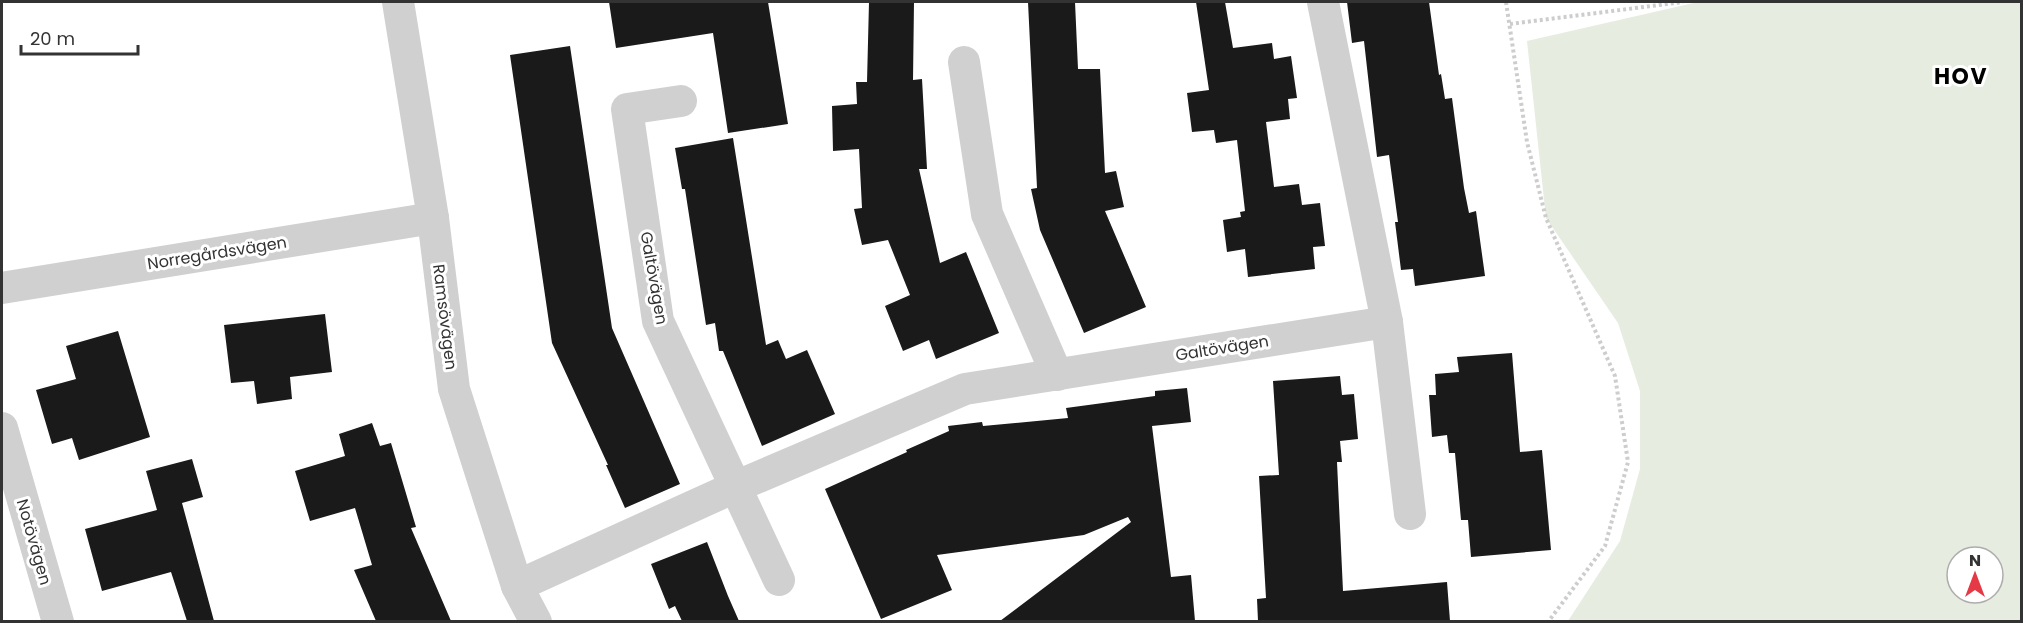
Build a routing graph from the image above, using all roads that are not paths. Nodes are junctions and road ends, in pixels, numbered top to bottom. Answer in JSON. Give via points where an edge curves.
{"nodes":[{"id":1,"x":398,"y":2,"type":"edge"},
{"id":2,"x":1323,"y":2,"type":"edge"},
{"id":3,"x":963,"y":62,"type":"dead end"},
{"id":4,"x":681,"y":100,"type":"dead end"},
{"id":5,"x":433,"y":218,"type":"junction"},
{"id":6,"x":2,"y":288,"type":"edge"},
{"id":7,"x":1387,"y":322,"type":"junction"},
{"id":8,"x":1057,"y":375,"type":"junction"},
{"id":9,"x":2,"y":428,"type":"edge"},
{"id":10,"x":735,"y":487,"type":"junction"},
{"id":11,"x":1410,"y":514,"type":"dead end"},
{"id":12,"x":779,"y":580,"type":"dead end"},
{"id":13,"x":517,"y":586,"type":"junction"},
{"id":14,"x":58,"y":621,"type":"edge"},
{"id":15,"x":536,"y":621,"type":"edge"}],
"edges":[{"from":1,"to":5,"type":"street","name":"Ramsövägen"},
{"from":2,"to":7,"type":"street"},
{"from":3,"to":8,"type":"street","via":[[987,214]]},
{"from":4,"to":10,"type":"street","name":"Galtövägen","via":[[627,109],[658,321]]},
{"from":5,"to":6,"type":"street","name":"Norregårdsvägen"},
{"from":5,"to":13,"type":"street","name":"Ramsövägen","via":[[454,388]]},
{"from":7,"to":8,"type":"street","name":"Galtövägen"},
{"from":7,"to":11,"type":"street"},
{"from":8,"to":10,"type":"street","name":"Galtövägen","via":[[965,389]]},
{"from":9,"to":14,"type":"street","name":"Notövägen"},
{"from":10,"to":12,"type":"street","name":"Galtövägen"},
{"from":10,"to":13,"type":"street","name":"Galtövägen"},
{"from":13,"to":15,"type":"street","name":"Ramsövägen"}]}
